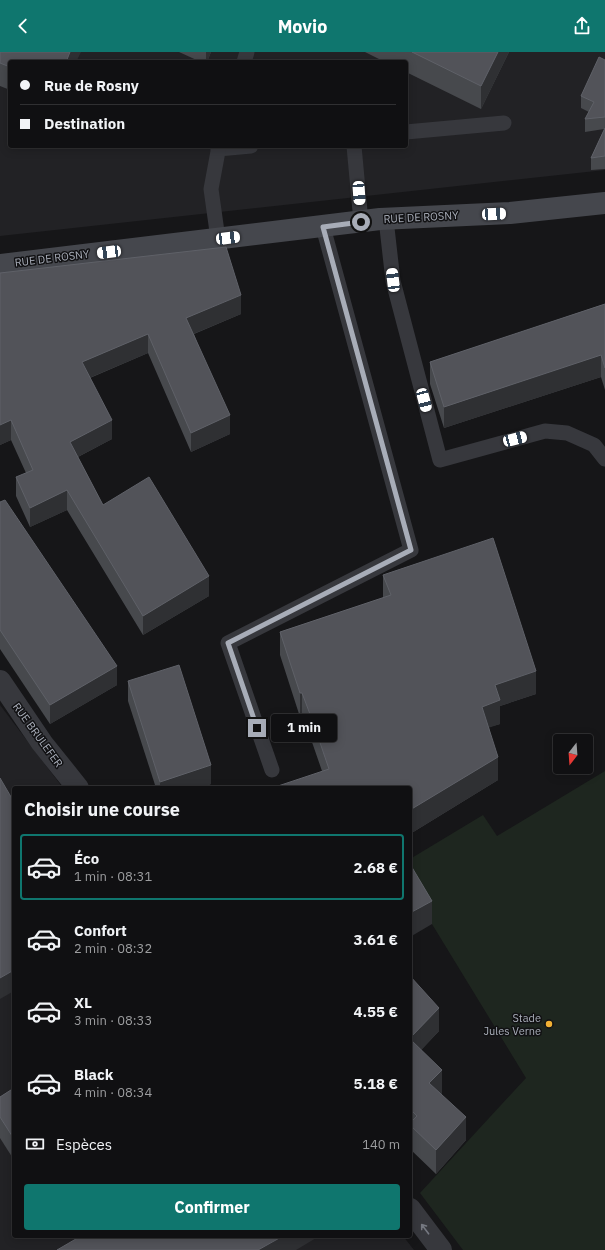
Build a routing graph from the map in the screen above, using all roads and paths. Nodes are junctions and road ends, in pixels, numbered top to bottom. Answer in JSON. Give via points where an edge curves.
{"nodes":[{"id":1,"x":504,"y":123,"type":"dead end"},
{"id":2,"x":408,"y":132,"type":"edge"},
{"id":3,"x":219,"y":148,"type":"edge"},
{"id":4,"x":354,"y":148,"type":"edge"},
{"id":5,"x":605,"y":203,"type":"edge"},
{"id":6,"x":386,"y":219,"type":"junction"},
{"id":7,"x":361,"y":222,"type":"junction"},
{"id":8,"x":323,"y":227,"type":"junction"},
{"id":9,"x":218,"y":239,"type":"junction"},
{"id":10,"x":0,"y":264,"type":"edge"},
{"id":11,"x":605,"y":459,"type":"edge"},
{"id":12,"x":0,"y":681,"type":"edge"},
{"id":13,"x":272,"y":770,"type":"dead end"},
{"id":14,"x":76,"y":786,"type":"edge"},
{"id":15,"x":412,"y":1212,"type":"edge"},
{"id":16,"x":441,"y":1250,"type":"edge"}],
"edges":[{"from":1,"to":2,"type":"lane"},
{"from":3,"to":9,"type":"lane","via":[[211,189]]},
{"from":4,"to":7,"type":"lane"},
{"from":5,"to":6,"type":"main road","name":"RUE DE ROSNY","via":[[510,213]]},
{"from":6,"to":7,"type":"main road","name":"RUE DE ROSNY"},
{"from":6,"to":11,"type":"lane","via":[[393,280],[440,460],[546,431],[567,433],[594,445]]},
{"from":7,"to":8,"type":"main road","name":"RUE DE ROSNY"},
{"from":8,"to":9,"type":"main road","name":"RUE DE ROSNY"},
{"from":8,"to":13,"type":"lane","via":[[411,550],[228,643]]},
{"from":9,"to":10,"type":"main road","name":"RUE DE ROSNY"},
{"from":12,"to":14,"type":"street","name":"RUE BRULEFER","via":[[42,743]]},
{"from":16,"to":15,"type":"street","one_way":true}]}
